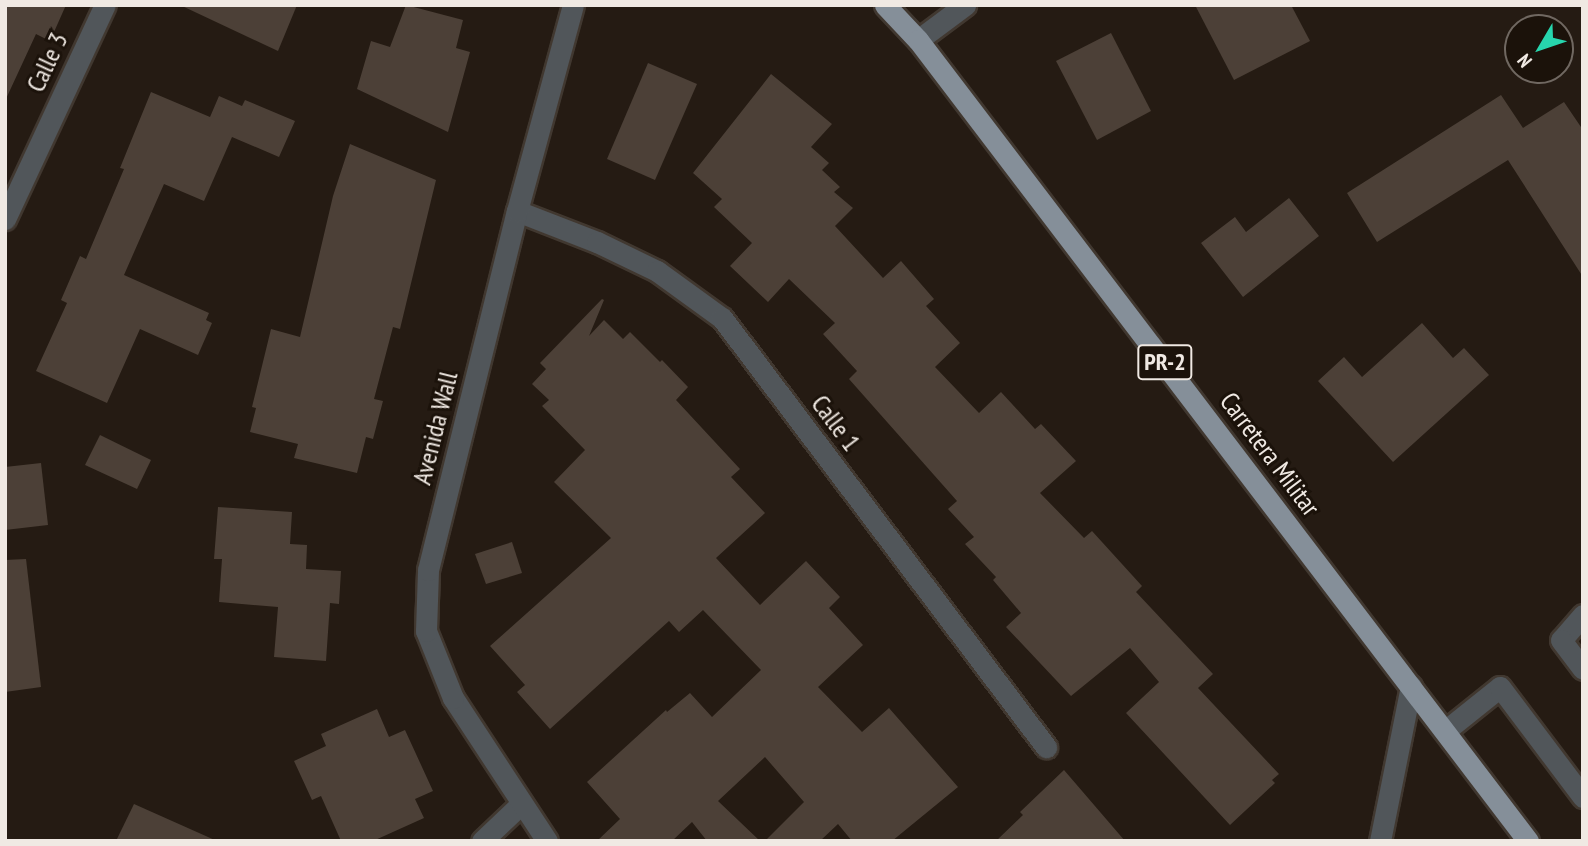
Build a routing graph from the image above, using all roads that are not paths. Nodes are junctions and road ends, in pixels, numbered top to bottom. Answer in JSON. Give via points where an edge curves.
{"nodes":[{"id":1,"x":105,"y":5,"type":"edge"},
{"id":2,"x":573,"y":5,"type":"edge"},
{"id":3,"x":885,"y":5,"type":"edge"},
{"id":4,"x":965,"y":5,"type":"edge"},
{"id":5,"x":918,"y":40,"type":"junction"},
{"id":6,"x":517,"y":211,"type":"junction"},
{"id":7,"x":5,"y":219,"type":"edge"},
{"id":8,"x":1583,"y":615,"type":"edge"},
{"id":9,"x":1583,"y":670,"type":"edge"},
{"id":10,"x":1411,"y":686,"type":"junction"},
{"id":11,"x":1445,"y":731,"type":"junction"},
{"id":12,"x":1046,"y":747,"type":"dead end"},
{"id":13,"x":1583,"y":797,"type":"edge"},
{"id":14,"x":521,"y":804,"type":"junction"},
{"id":15,"x":482,"y":841,"type":"edge"},
{"id":16,"x":547,"y":841,"type":"edge"},
{"id":17,"x":1380,"y":841,"type":"edge"},
{"id":18,"x":1528,"y":841,"type":"edge"}],
"edges":[{"from":1,"to":7,"type":"street","name":"Calle 3"},
{"from":2,"to":6,"type":"street","name":"Avenida Wall"},
{"from":3,"to":5,"type":"main road","name":"Carretera Militar","number":"PR-2"},
{"from":4,"to":5,"type":"street"},
{"from":5,"to":10,"type":"main road","name":"Carretera Militar","number":"PR-2"},
{"from":6,"to":12,"type":"street","name":"Calle 1","via":[[657,271],[722,318]]},
{"from":6,"to":14,"type":"street","name":"Avenida Wall","via":[[428,570],[426,631],[453,698]]},
{"from":8,"to":9,"type":"street","via":[[1561,640]]},
{"from":10,"to":11,"type":"main road","name":"Carretera Militar","number":"PR-2"},
{"from":10,"to":17,"type":"street"},
{"from":11,"to":13,"type":"street","via":[[1500,687]]},
{"from":11,"to":18,"type":"main road","name":"Carretera Militar","number":"PR-2"},
{"from":14,"to":15,"type":"street"},
{"from":14,"to":16,"type":"street","name":"Avenida Wall"}]}
